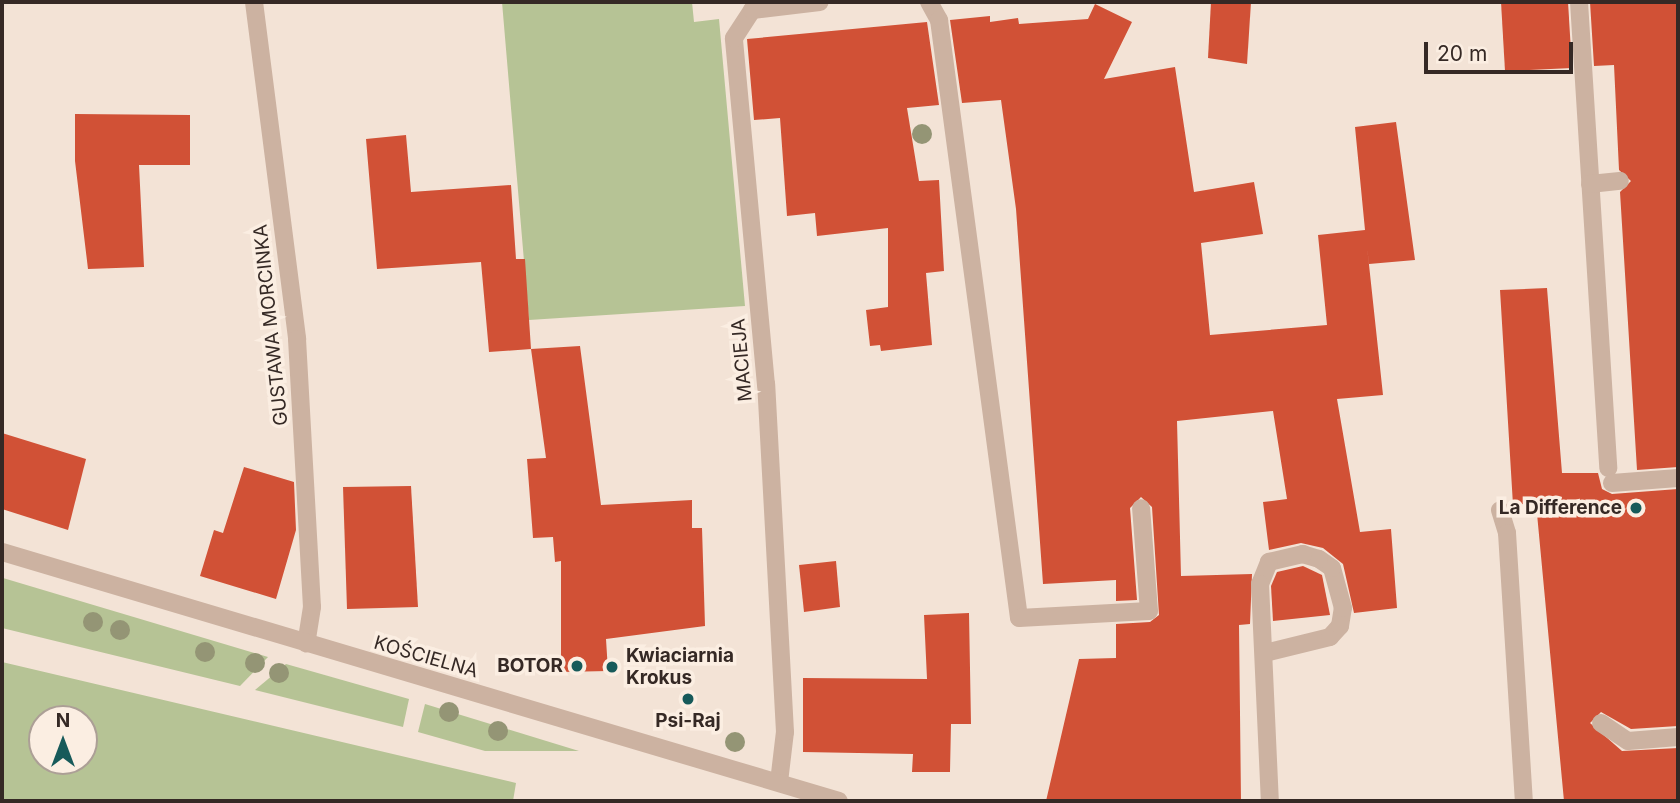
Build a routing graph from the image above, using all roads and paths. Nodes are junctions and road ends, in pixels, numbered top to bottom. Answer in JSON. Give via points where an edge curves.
{"nodes":[{"id":1,"x":254,"y":2,"type":"edge"},
{"id":2,"x":820,"y":2,"type":"edge"},
{"id":3,"x":929,"y":2,"type":"edge"},
{"id":4,"x":1578,"y":2,"type":"edge"},
{"id":5,"x":1620,"y":181,"type":"dead end"},
{"id":6,"x":1590,"y":184,"type":"junction"},
{"id":7,"x":1678,"y":478,"type":"edge"},
{"id":8,"x":1141,"y":508,"type":"dead end"},
{"id":9,"x":1500,"y":510,"type":"dead end"},
{"id":10,"x":2,"y":552,"type":"edge"},
{"id":11,"x":306,"y":644,"type":"junction"},
{"id":12,"x":1265,"y":653,"type":"junction"},
{"id":13,"x":1601,"y":723,"type":"dead end"},
{"id":14,"x":1678,"y":737,"type":"edge"},
{"id":15,"x":779,"y":782,"type":"junction"},
{"id":16,"x":809,"y":797,"type":"edge"},
{"id":17,"x":839,"y":801,"type":"edge"},
{"id":18,"x":1270,"y":801,"type":"edge"},
{"id":19,"x":1524,"y":801,"type":"edge"}],
"edges":[{"from":1,"to":11,"type":"street","name":"GUSTAWA MORCINKA","via":[[297,339],[312,607]]},
{"from":2,"to":15,"type":"street","name":"MACIEJA","via":[[752,10],[734,38],[766,384],[785,732]]},
{"from":3,"to":8,"type":"street","via":[[939,20],[1019,618],[1149,611]]},
{"from":4,"to":6,"type":"street"},
{"from":5,"to":6,"type":"street"},
{"from":6,"to":7,"type":"street","via":[[1610,476]]},
{"from":9,"to":19,"type":"street","via":[[1507,533]]},
{"from":10,"to":11,"type":"street","name":"KOŚCIELNA"},
{"from":11,"to":15,"type":"street","name":"KOŚCIELNA"},
{"from":12,"to":12,"type":"street","via":[[1262,572],[1269,562],[1284,557],[1303,554],[1319,559],[1332,568],[1343,608],[1340,626],[1331,637]]},
{"from":12,"to":18,"type":"street"},
{"from":13,"to":14,"type":"street","via":[[1628,741]]},
{"from":15,"to":16,"type":"street","name":"KOŚCIELNA"},
{"from":16,"to":17,"type":"street","name":"KOŚCIELNA"}]}
